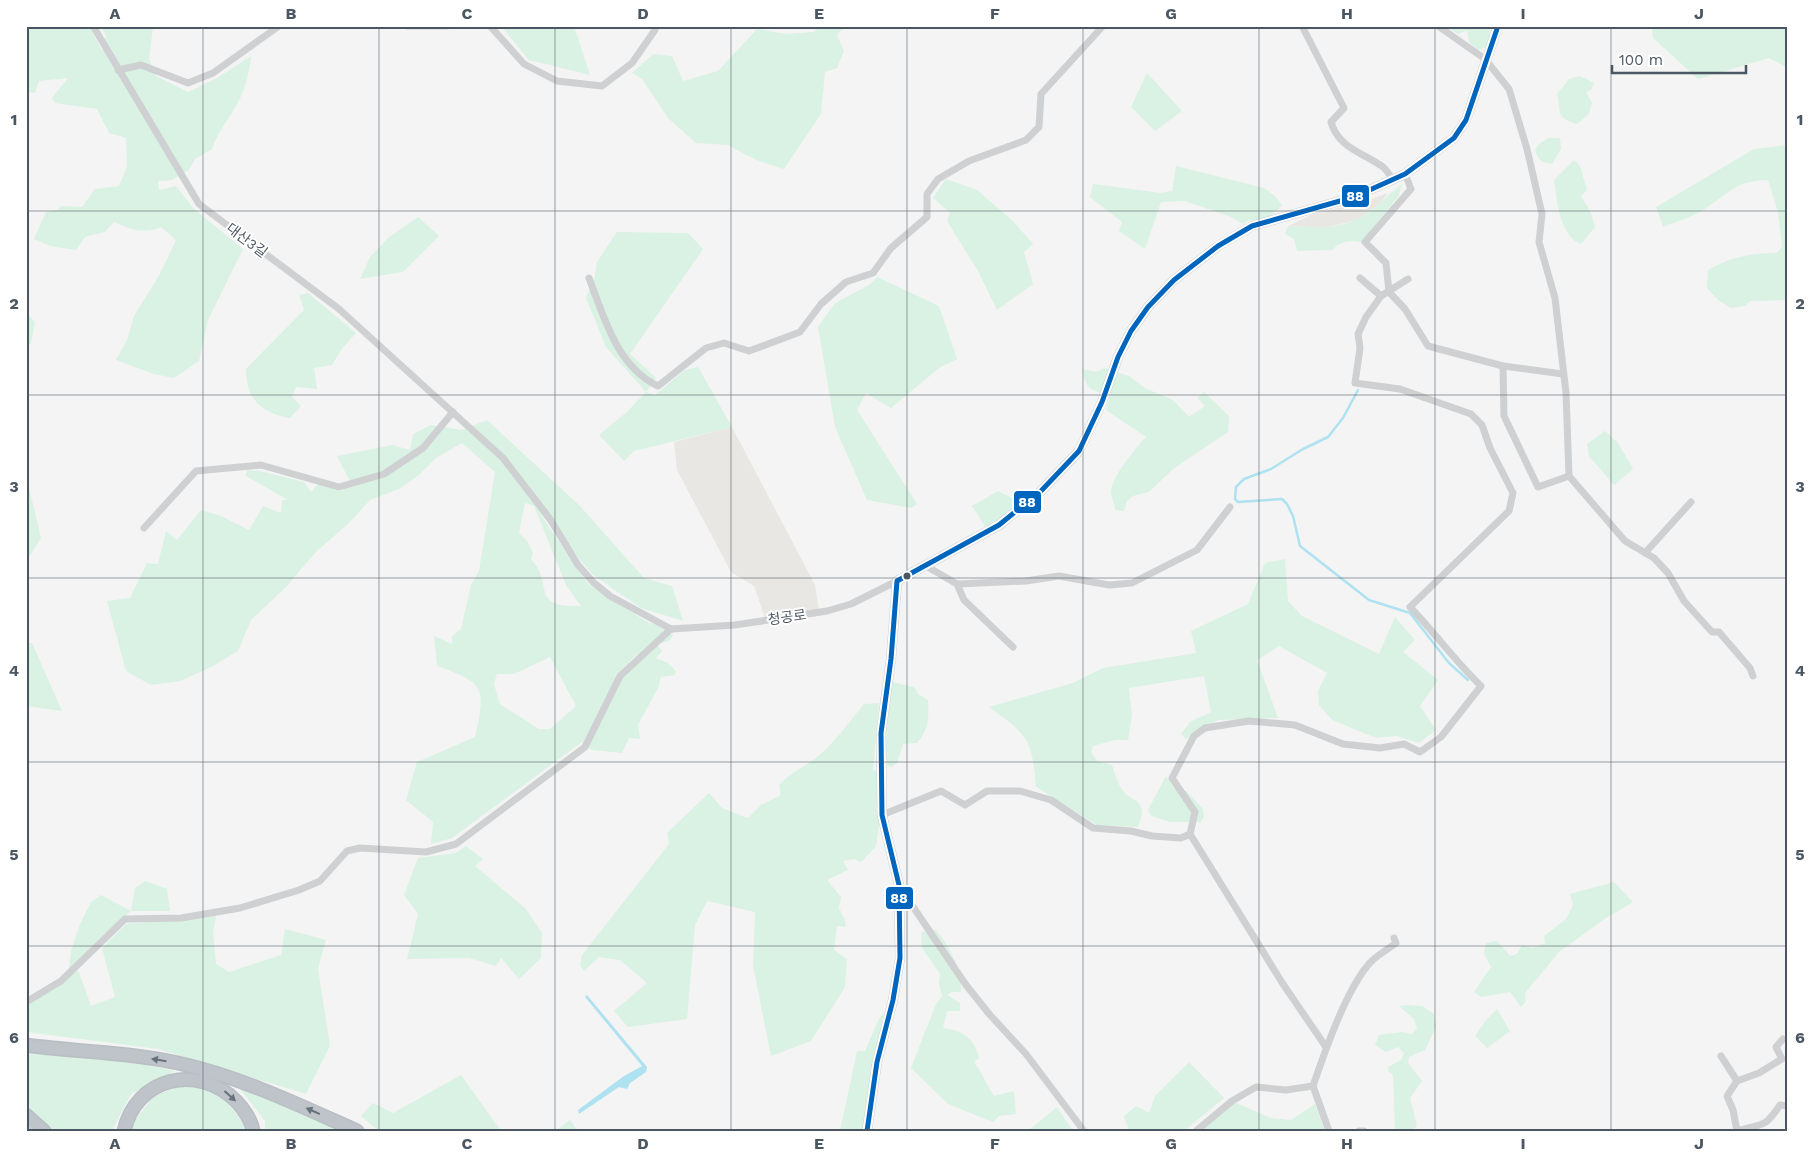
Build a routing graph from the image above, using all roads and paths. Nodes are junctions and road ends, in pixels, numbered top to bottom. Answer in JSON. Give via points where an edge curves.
{"nodes":[{"id":1,"x":93,"y":26,"type":"edge"},
{"id":2,"x":279,"y":26,"type":"edge"},
{"id":3,"x":407,"y":26,"type":"edge"},
{"id":4,"x":447,"y":26,"type":"edge"},
{"id":5,"x":490,"y":26,"type":"edge"},
{"id":6,"x":655,"y":26,"type":"edge"},
{"id":7,"x":1103,"y":26,"type":"edge"},
{"id":8,"x":1302,"y":26,"type":"edge"},
{"id":9,"x":1438,"y":26,"type":"edge"},
{"id":10,"x":1498,"y":26,"type":"edge"},
{"id":11,"x":1485,"y":59,"type":"junction"},
{"id":12,"x":118,"y":70,"type":"junction"},
{"id":13,"x":1406,"y":174,"type":"junction"},
{"id":14,"x":1393,"y":180,"type":"junction"},
{"id":15,"x":588,"y":278,"type":"dead end"},
{"id":16,"x":1360,"y":278,"type":"dead end"},
{"id":17,"x":1408,"y":279,"type":"dead end"},
{"id":18,"x":1389,"y":292,"type":"junction"},
{"id":19,"x":1381,"y":296,"type":"junction"},
{"id":20,"x":1503,"y":366,"type":"junction"},
{"id":21,"x":1563,"y":374,"type":"junction"},
{"id":22,"x":453,"y":412,"type":"junction"},
{"id":23,"x":1569,"y":476,"type":"junction"},
{"id":24,"x":1690,"y":502,"type":"dead end"},
{"id":25,"x":1230,"y":507,"type":"dead end"},
{"id":26,"x":144,"y":528,"type":"dead end"},
{"id":27,"x":1646,"y":554,"type":"junction"},
{"id":28,"x":926,"y":566,"type":"junction"},
{"id":29,"x":898,"y":581,"type":"junction"},
{"id":30,"x":957,"y":584,"type":"junction"},
{"id":31,"x":671,"y":629,"type":"junction"},
{"id":32,"x":1013,"y":647,"type":"dead end"},
{"id":33,"x":1753,"y":676,"type":"dead end"},
{"id":34,"x":882,"y":815,"type":"junction"},
{"id":35,"x":1190,"y":834,"type":"junction"},
{"id":36,"x":899,"y":886,"type":"junction"},
{"id":37,"x":1394,"y":938,"type":"dead end"},
{"id":38,"x":26,"y":1002,"type":"edge"},
{"id":39,"x":1783,"y":1039,"type":"dead end"},
{"id":40,"x":26,"y":1045,"type":"edge"},
{"id":41,"x":1326,"y":1047,"type":"junction"},
{"id":42,"x":1721,"y":1056,"type":"dead end"},
{"id":43,"x":1737,"y":1081,"type":"junction"},
{"id":44,"x":1313,"y":1086,"type":"junction"},
{"id":45,"x":1788,"y":1106,"type":"edge"},
{"id":46,"x":26,"y":1115,"type":"edge"},
{"id":47,"x":44,"y":1131,"type":"edge"},
{"id":48,"x":124,"y":1131,"type":"edge"},
{"id":49,"x":254,"y":1131,"type":"edge"},
{"id":50,"x":357,"y":1131,"type":"edge"},
{"id":51,"x":867,"y":1131,"type":"edge"},
{"id":52,"x":1084,"y":1131,"type":"edge"},
{"id":53,"x":1196,"y":1131,"type":"edge"},
{"id":54,"x":1329,"y":1131,"type":"edge"},
{"id":55,"x":1359,"y":1131,"type":"edge"},
{"id":56,"x":1364,"y":1131,"type":"edge"},
{"id":57,"x":1737,"y":1131,"type":"edge"}],
"edges":[{"from":1,"to":12,"type":"street","name":"대산3길"},
{"from":2,"to":12,"type":"street","via":[[213,73],[188,83],[140,65]]},
{"from":3,"to":4,"type":"street"},
{"from":5,"to":6,"type":"street","via":[[524,64],[557,81],[602,86],[632,63]]},
{"from":7,"to":15,"type":"street","via":[[1041,94],[1039,127],[1026,140],[969,161],[938,179],[927,194],[927,217],[890,248],[873,273],[846,282],[822,304],[800,332],[749,351],[724,343],[706,348],[658,386],[643,379],[616,346]]},
{"from":8,"to":14,"type":"street","via":[[1344,108],[1334,116],[1333,128],[1348,148],[1384,168]]},
{"from":9,"to":11,"type":"street"},
{"from":10,"to":11,"type":"street","name":"청공로"},
{"from":11,"to":13,"type":"street","name":"청공로","via":[[1466,120],[1454,138]]},
{"from":11,"to":21,"type":"street","via":[[1509,89],[1527,149],[1542,214],[1539,242],[1555,298]]},
{"from":12,"to":22,"type":"street","name":"대산3길","via":[[199,204],[339,309]]},
{"from":13,"to":14,"type":"street","name":"청공로"},
{"from":13,"to":18,"type":"street","via":[[1411,189],[1365,242],[1386,263]]},
{"from":14,"to":28,"type":"street","name":"청공로","via":[[1354,197],[1252,226],[1218,246],[1174,280],[1148,306],[1131,331],[1079,451],[1041,491],[999,525]]},
{"from":16,"to":19,"type":"street"},
{"from":17,"to":18,"type":"street"},
{"from":18,"to":19,"type":"street"},
{"from":18,"to":20,"type":"street","via":[[1428,346]]},
{"from":19,"to":35,"type":"street","via":[[1358,334],[1360,348],[1355,383],[1400,390],[1471,414],[1482,426],[1513,493],[1509,511],[1410,607],[1439,638],[1451,657],[1482,686],[1441,737],[1420,752],[1404,744],[1380,748],[1343,744],[1295,725],[1248,721],[1205,728],[1194,736],[1172,778],[1195,812]]},
{"from":20,"to":21,"type":"street"},
{"from":20,"to":23,"type":"street","via":[[1504,416],[1538,487]]},
{"from":21,"to":23,"type":"street"},
{"from":22,"to":26,"type":"street","via":[[423,448],[384,474],[339,487],[261,465],[196,470]]},
{"from":22,"to":31,"type":"street","name":"대산3길","via":[[503,458],[550,519],[578,566],[593,582],[610,596]]},
{"from":23,"to":27,"type":"street","via":[[1625,541]]},
{"from":24,"to":27,"type":"street"},
{"from":25,"to":30,"type":"street","via":[[1196,550],[1132,583],[1109,585],[1060,576]]},
{"from":27,"to":33,"type":"street","via":[[1668,573],[1684,601],[1712,632],[1719,632],[1750,668]]},
{"from":28,"to":29,"type":"street","name":"청공로"},
{"from":28,"to":30,"type":"street"},
{"from":29,"to":31,"type":"street","name":"청공로","via":[[851,604],[828,611],[735,625]]},
{"from":29,"to":34,"type":"street","via":[[881,733]]},
{"from":30,"to":32,"type":"street","via":[[964,600]]},
{"from":31,"to":38,"type":"street","via":[[620,676],[585,747],[456,844],[426,852],[360,848],[347,851],[320,881],[240,908],[189,916],[125,918],[61,981]]},
{"from":34,"to":35,"type":"street","via":[[941,791],[965,805],[987,791],[1020,791],[1050,800],[1093,828],[1181,838]]},
{"from":34,"to":36,"type":"street"},
{"from":35,"to":41,"type":"street"},
{"from":36,"to":51,"type":"street","via":[[900,958],[877,1062]]},
{"from":36,"to":52,"type":"street","via":[[966,984],[1026,1054]]},
{"from":37,"to":41,"type":"street","via":[[1396,944],[1369,963]]},
{"from":39,"to":43,"type":"street","via":[[1776,1047],[1782,1059]]},
{"from":50,"to":40,"type":"highway","one_way":true,"via":[[264,1090],[179,1063],[108,1052]]},
{"from":41,"to":44,"type":"street"},
{"from":42,"to":43,"type":"street"},
{"from":43,"to":57,"type":"street","via":[[1727,1096]]},
{"from":44,"to":53,"type":"street","via":[[1286,1090],[1256,1086]]},
{"from":44,"to":54,"type":"street"},
{"from":45,"to":57,"type":"street","via":[[1780,1105],[1762,1126]]},
{"from":46,"to":47,"type":"highway"},
{"from":48,"to":49,"type":"highway","one_way":true,"via":[[126,1118],[152,1090],[168,1081],[189,1078],[226,1091],[241,1106]]},
{"from":55,"to":56,"type":"street"}]}
